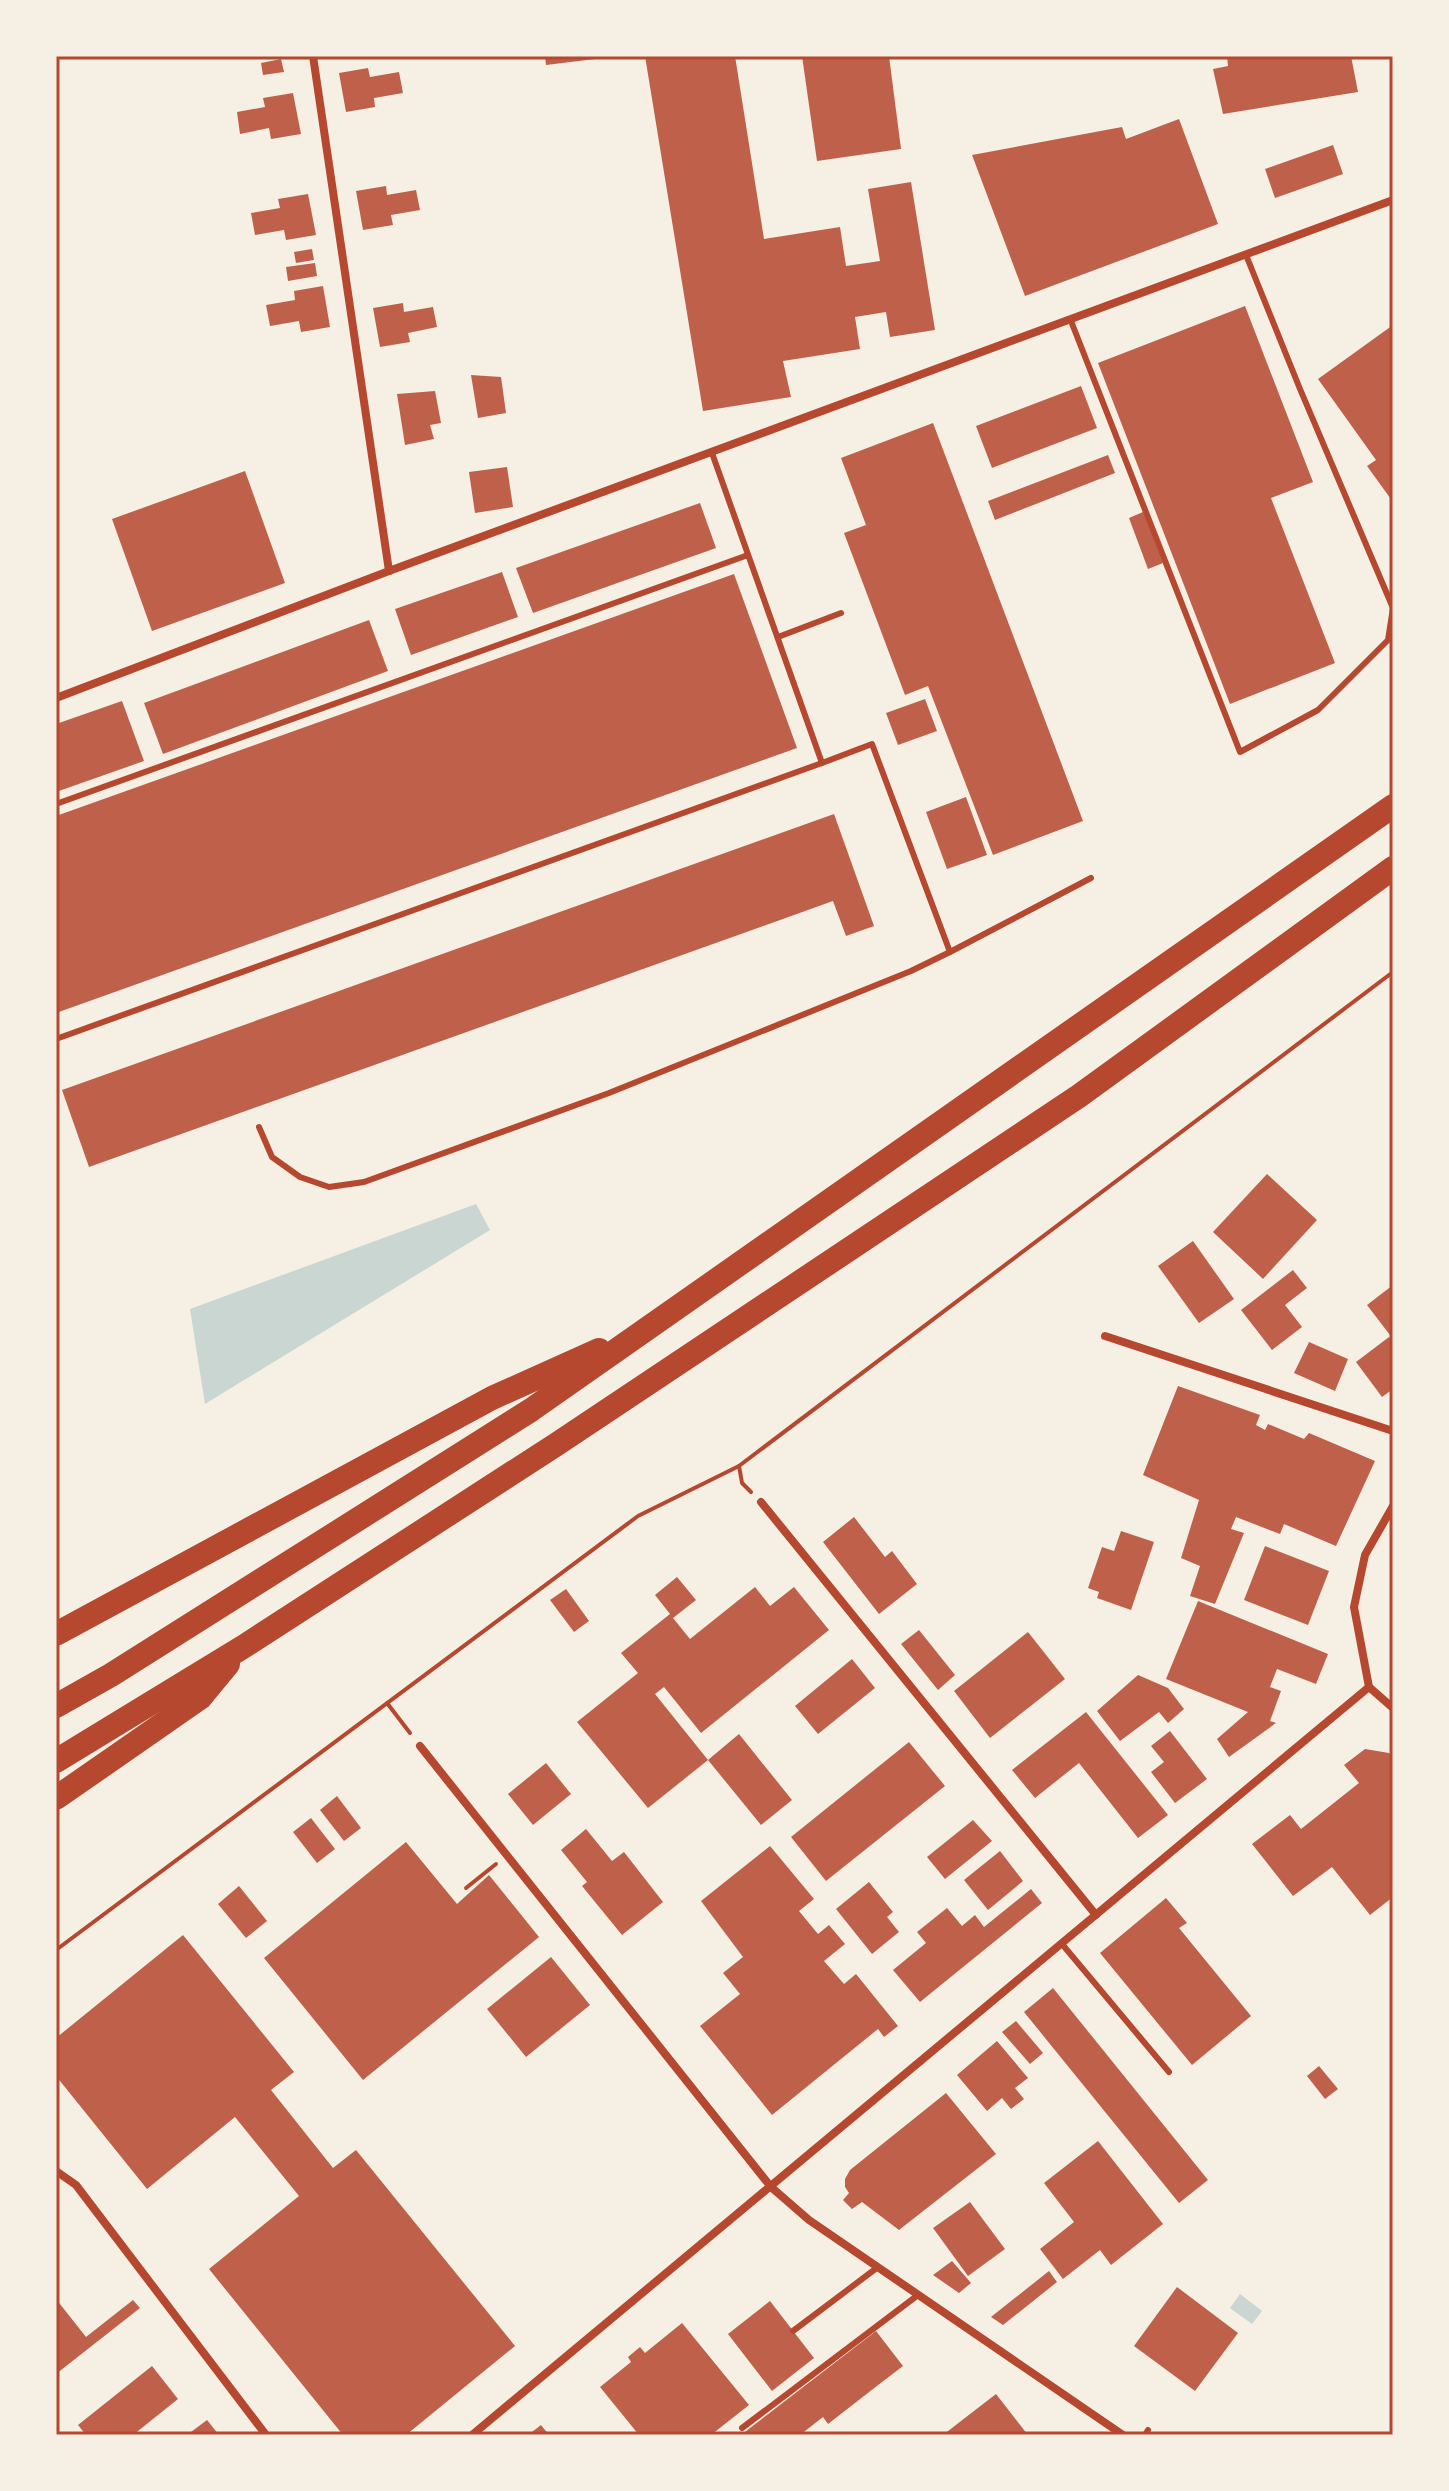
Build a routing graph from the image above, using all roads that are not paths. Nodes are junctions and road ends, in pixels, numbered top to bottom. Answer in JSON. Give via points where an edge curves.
{"nodes":[{"id":1,"x":313,"y":56,"type":"edge"},
{"id":2,"x":1393,"y":200,"type":"edge"},
{"id":3,"x":1246,"y":255,"type":"junction"},
{"id":4,"x":1071,"y":321,"type":"junction"},
{"id":5,"x":712,"y":453,"type":"junction"},
{"id":6,"x":748,"y":555,"type":"junction"},
{"id":7,"x":389,"y":571,"type":"junction"},
{"id":8,"x":1393,"y":608,"type":"edge"},
{"id":9,"x":841,"y":613,"type":"dead end"},
{"id":10,"x":778,"y":637,"type":"junction"},
{"id":11,"x":56,"y":698,"type":"edge"},
{"id":12,"x":822,"y":763,"type":"junction"},
{"id":13,"x":56,"y":804,"type":"edge"},
{"id":14,"x":1393,"y":806,"type":"edge"},
{"id":15,"x":1393,"y":868,"type":"edge"},
{"id":16,"x":1091,"y":878,"type":"dead end"},
{"id":17,"x":950,"y":952,"type":"junction"},
{"id":18,"x":56,"y":1039,"type":"edge"},
{"id":19,"x":259,"y":1127,"type":"dead end"},
{"id":20,"x":656,"y":1325,"type":"junction"},
{"id":21,"x":1105,"y":1336,"type":"dead end"},
{"id":22,"x":1393,"y":1431,"type":"edge"},
{"id":23,"x":761,"y":1502,"type":"road end"},
{"id":24,"x":1393,"y":1506,"type":"edge"},
{"id":25,"x":56,"y":1634,"type":"edge"},
{"id":26,"x":243,"y":1647,"type":"junction"},
{"id":27,"x":1369,"y":1687,"type":"junction"},
{"id":28,"x":56,"y":1706,"type":"edge"},
{"id":29,"x":1393,"y":1708,"type":"edge"},
{"id":30,"x":420,"y":1746,"type":"road end"},
{"id":31,"x":56,"y":1761,"type":"edge"},
{"id":32,"x":56,"y":1798,"type":"edge"},
{"id":33,"x":1096,"y":1915,"type":"junction"},
{"id":34,"x":1062,"y":1944,"type":"junction"},
{"id":35,"x":1169,"y":2072,"type":"dead end"},
{"id":36,"x":56,"y":2171,"type":"edge"},
{"id":37,"x":771,"y":2187,"type":"junction"},
{"id":38,"x":878,"y":2267,"type":"junction"},
{"id":39,"x":918,"y":2295,"type":"junction"},
{"id":40,"x":793,"y":2331,"type":"dead end"},
{"id":41,"x":742,"y":2428,"type":"dead end"},
{"id":42,"x":266,"y":2435,"type":"edge"},
{"id":43,"x":472,"y":2435,"type":"edge"},
{"id":44,"x":1123,"y":2435,"type":"edge"}],
"edges":[{"from":1,"to":7,"type":"street"},
{"from":2,"to":3,"type":"street"},
{"from":3,"to":4,"type":"street"},
{"from":3,"to":8,"type":"lane"},
{"from":4,"to":5,"type":"street"},
{"from":4,"to":8,"type":"lane","via":[[1240,752],[1318,710],[1388,640]]},
{"from":5,"to":6,"type":"lane"},
{"from":5,"to":7,"type":"street"},
{"from":6,"to":10,"type":"lane"},
{"from":6,"to":13,"type":"lane"},
{"from":7,"to":11,"type":"street"},
{"from":9,"to":10,"type":"lane"},
{"from":10,"to":12,"type":"lane"},
{"from":12,"to":17,"type":"lane","via":[[872,744]]},
{"from":12,"to":18,"type":"lane"},
{"from":14,"to":20,"type":"highway"},
{"from":15,"to":26,"type":"highway","via":[[1079,1096]]},
{"from":16,"to":17,"type":"lane"},
{"from":17,"to":19,"type":"lane","via":[[609,1093],[364,1182],[329,1187],[300,1177],[272,1157]]},
{"from":20,"to":25,"type":"highway","via":[[492,1398]]},
{"from":20,"to":28,"type":"highway","via":[[531,1410]]},
{"from":21,"to":22,"type":"street"},
{"from":23,"to":33,"type":"street"},
{"from":24,"to":27,"type":"street","via":[[1365,1555],[1354,1607]]},
{"from":26,"to":31,"type":"highway"},
{"from":26,"to":32,"type":"highway","via":[[200,1698]]},
{"from":27,"to":29,"type":"street"},
{"from":27,"to":33,"type":"street"},
{"from":30,"to":37,"type":"street"},
{"from":33,"to":34,"type":"street"},
{"from":34,"to":35,"type":"lane"},
{"from":34,"to":37,"type":"street"},
{"from":36,"to":42,"type":"street","via":[[76,2185]]},
{"from":37,"to":38,"type":"street"},
{"from":37,"to":43,"type":"street"},
{"from":38,"to":39,"type":"street"},
{"from":38,"to":40,"type":"lane"},
{"from":39,"to":41,"type":"lane"},
{"from":39,"to":44,"type":"street"}]}
